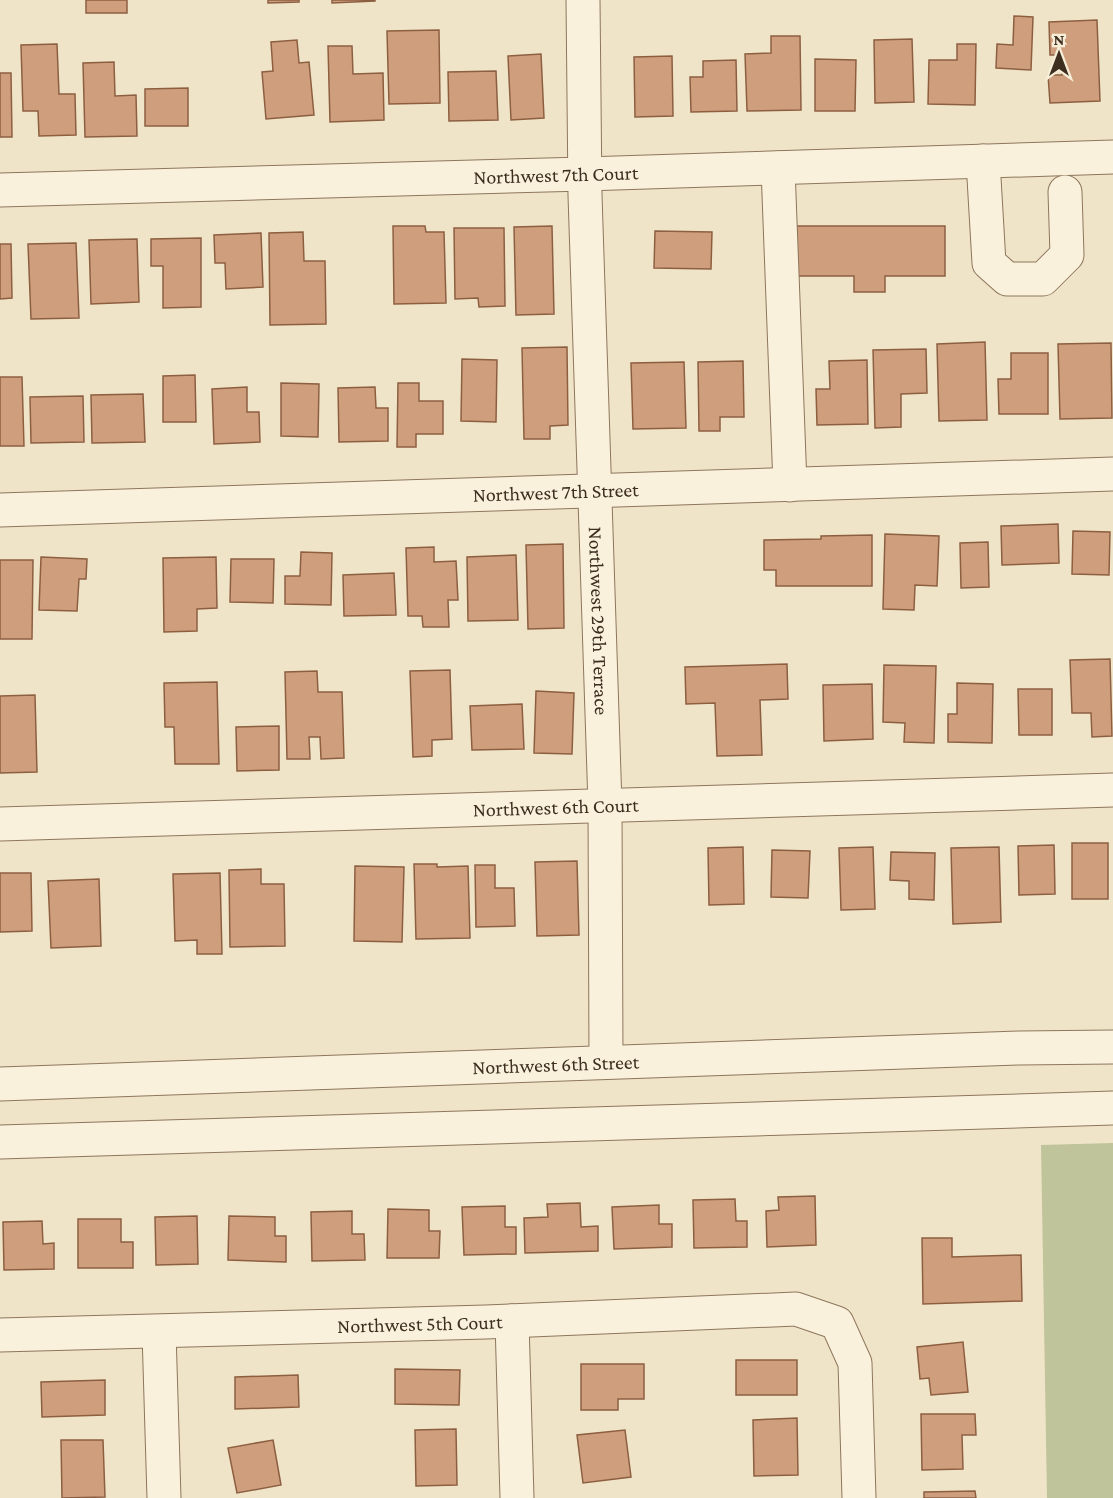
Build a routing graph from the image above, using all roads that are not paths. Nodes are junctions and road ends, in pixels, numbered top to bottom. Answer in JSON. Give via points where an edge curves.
{"nodes":[{"id":1,"x":583,"y":0,"type":"edge"},
{"id":2,"x":1113,"y":157,"type":"edge"},
{"id":3,"x":983,"y":161,"type":"junction"},
{"id":4,"x":778,"y":168,"type":"junction"},
{"id":5,"x":585,"y":174,"type":"junction"},
{"id":6,"x":0,"y":190,"type":"edge"},
{"id":7,"x":1065,"y":192,"type":"dead end"},
{"id":8,"x":1113,"y":474,"type":"edge"},
{"id":9,"x":790,"y":485,"type":"junction"},
{"id":10,"x":596,"y":492,"type":"junction"},
{"id":11,"x":0,"y":510,"type":"edge"},
{"id":12,"x":1113,"y":789,"type":"edge"},
{"id":13,"x":605,"y":805,"type":"junction"},
{"id":14,"x":0,"y":824,"type":"edge"},
{"id":15,"x":1113,"y":1047,"type":"edge"},
{"id":16,"x":606,"y":1062,"type":"junction"},
{"id":17,"x":0,"y":1084,"type":"edge"},
{"id":18,"x":1113,"y":1108,"type":"edge"},
{"id":19,"x":0,"y":1142,"type":"edge"},
{"id":20,"x":512,"y":1321,"type":"junction"},
{"id":21,"x":159,"y":1332,"type":"junction"},
{"id":22,"x":0,"y":1335,"type":"edge"},
{"id":23,"x":164,"y":1498,"type":"edge"},
{"id":24,"x":517,"y":1498,"type":"edge"},
{"id":25,"x":860,"y":1498,"type":"edge"}],
"edges":[{"from":1,"to":5,"type":"street","name":"Northwest 29th Terrace"},
{"from":2,"to":3,"type":"street","name":"Northwest 7th Court"},
{"from":3,"to":4,"type":"street","name":"Northwest 7th Court"},
{"from":3,"to":7,"type":"street","via":[[989,263],[1008,279],[1043,279],[1067,255]]},
{"from":4,"to":5,"type":"street","name":"Northwest 7th Court"},
{"from":4,"to":9,"type":"street"},
{"from":5,"to":6,"type":"street","name":"Northwest 7th Court"},
{"from":5,"to":10,"type":"street","name":"Northwest 29th Terrace"},
{"from":8,"to":9,"type":"street","name":"Northwest 7th Street"},
{"from":9,"to":10,"type":"street","name":"Northwest 7th Street"},
{"from":10,"to":11,"type":"street","name":"Northwest 7th Street"},
{"from":10,"to":13,"type":"street","name":"Northwest 29th Terrace"},
{"from":12,"to":13,"type":"street","name":"Northwest 6th Court"},
{"from":13,"to":14,"type":"street","name":"Northwest 6th Court"},
{"from":13,"to":16,"type":"street","name":"Northwest 29th Terrace"},
{"from":15,"to":16,"type":"street","name":"Northwest 6th Street"},
{"from":16,"to":17,"type":"street","name":"Northwest 6th Street"},
{"from":18,"to":19,"type":"street"},
{"from":20,"to":21,"type":"street","name":"Northwest 5th Court"},
{"from":20,"to":24,"type":"street"},
{"from":20,"to":25,"type":"street","name":"Northwest 5th Court","via":[[796,1308],[837,1323],[855,1363]]},
{"from":21,"to":22,"type":"street","name":"Northwest 5th Court"},
{"from":21,"to":23,"type":"street"}]}
